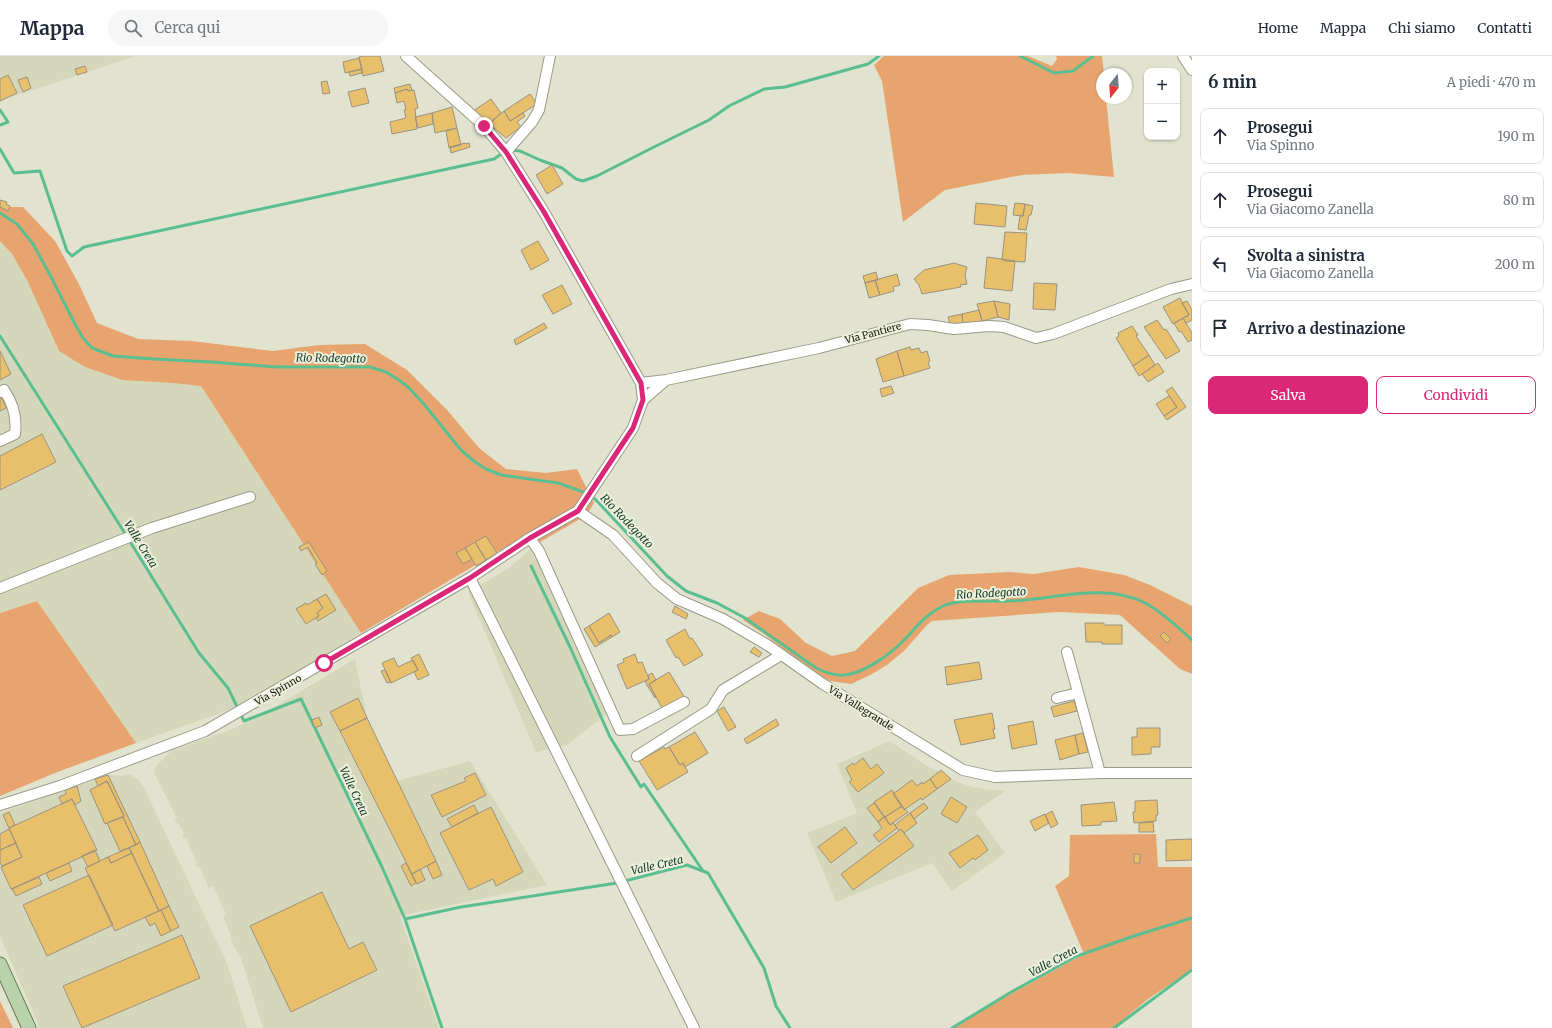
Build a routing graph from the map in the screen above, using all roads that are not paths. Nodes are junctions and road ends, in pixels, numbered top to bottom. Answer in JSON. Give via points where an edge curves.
{"nodes":[{"id":1,"x":406,"y":56,"type":"edge"},
{"id":2,"x":550,"y":56,"type":"edge"},
{"id":3,"x":1183,"y":56,"type":"edge"},
{"id":4,"x":1192,"y":70,"type":"edge"},
{"id":5,"x":506,"y":152,"type":"junction"},
{"id":6,"x":1192,"y":284,"type":"edge"},
{"id":7,"x":666,"y":380,"type":"junction"},
{"id":8,"x":641,"y":383,"type":"junction"},
{"id":9,"x":0,"y":392,"type":"edge"},
{"id":10,"x":643,"y":400,"type":"junction"},
{"id":11,"x":0,"y":441,"type":"edge"},
{"id":12,"x":250,"y":497,"type":"dead end"},
{"id":13,"x":578,"y":511,"type":"junction"},
{"id":14,"x":530,"y":538,"type":"junction"},
{"id":15,"x":470,"y":578,"type":"junction"},
{"id":16,"x":0,"y":588,"type":"edge"},
{"id":17,"x":1067,"y":652,"type":"dead end"},
{"id":18,"x":781,"y":655,"type":"junction"},
{"id":19,"x":1078,"y":694,"type":"junction"},
{"id":20,"x":1057,"y":698,"type":"dead end"},
{"id":21,"x":684,"y":702,"type":"dead end"},
{"id":22,"x":637,"y":756,"type":"dead end"},
{"id":23,"x":1100,"y":773,"type":"junction"},
{"id":24,"x":1192,"y":773,"type":"edge"},
{"id":25,"x":0,"y":806,"type":"edge"},
{"id":26,"x":0,"y":964,"type":"edge"},
{"id":27,"x":29,"y":1028,"type":"edge"},
{"id":28,"x":694,"y":1028,"type":"edge"}],
"edges":[{"from":1,"to":5,"type":"street","via":[[484,126]]},
{"from":2,"to":5,"type":"street","via":[[539,110]]},
{"from":3,"to":4,"type":"street"},
{"from":5,"to":8,"type":"street","via":[[544,212]]},
{"from":6,"to":7,"type":"street","name":"Via Pantiere","via":[[1171,289],[1053,334],[1036,338],[1004,327],[954,329],[910,324],[818,348]]},
{"from":7,"to":8,"type":"street","name":"Via Pantiere"},
{"from":7,"to":10,"type":"street","name":"Via Pantiere"},
{"from":8,"to":10,"type":"street"},
{"from":9,"to":11,"type":"street","via":[[4,390],[11,400],[16,425],[15,434]]},
{"from":10,"to":13,"type":"street","via":[[633,428]]},
{"from":12,"to":16,"type":"street","via":[[121,540]]},
{"from":13,"to":14,"type":"street","name":"Via Spinno"},
{"from":13,"to":18,"type":"street","name":"Via Vallegrande","via":[[613,535],[657,583],[677,599],[723,620]]},
{"from":14,"to":15,"type":"street","name":"Via Spinno"},
{"from":14,"to":21,"type":"street","via":[[539,551],[620,730],[633,729]]},
{"from":15,"to":25,"type":"street","name":"Via Spinno","via":[[205,731]]},
{"from":15,"to":28,"type":"street"},
{"from":17,"to":19,"type":"street"},
{"from":18,"to":22,"type":"street","via":[[723,690],[711,709]]},
{"from":18,"to":23,"type":"street","name":"Via Vallegrande","via":[[823,684],[963,770],[995,777]]},
{"from":19,"to":20,"type":"street"},
{"from":19,"to":23,"type":"street"},
{"from":23,"to":24,"type":"street","name":"Via Vallegrande"},
{"from":26,"to":27,"type":"main road"}]}
